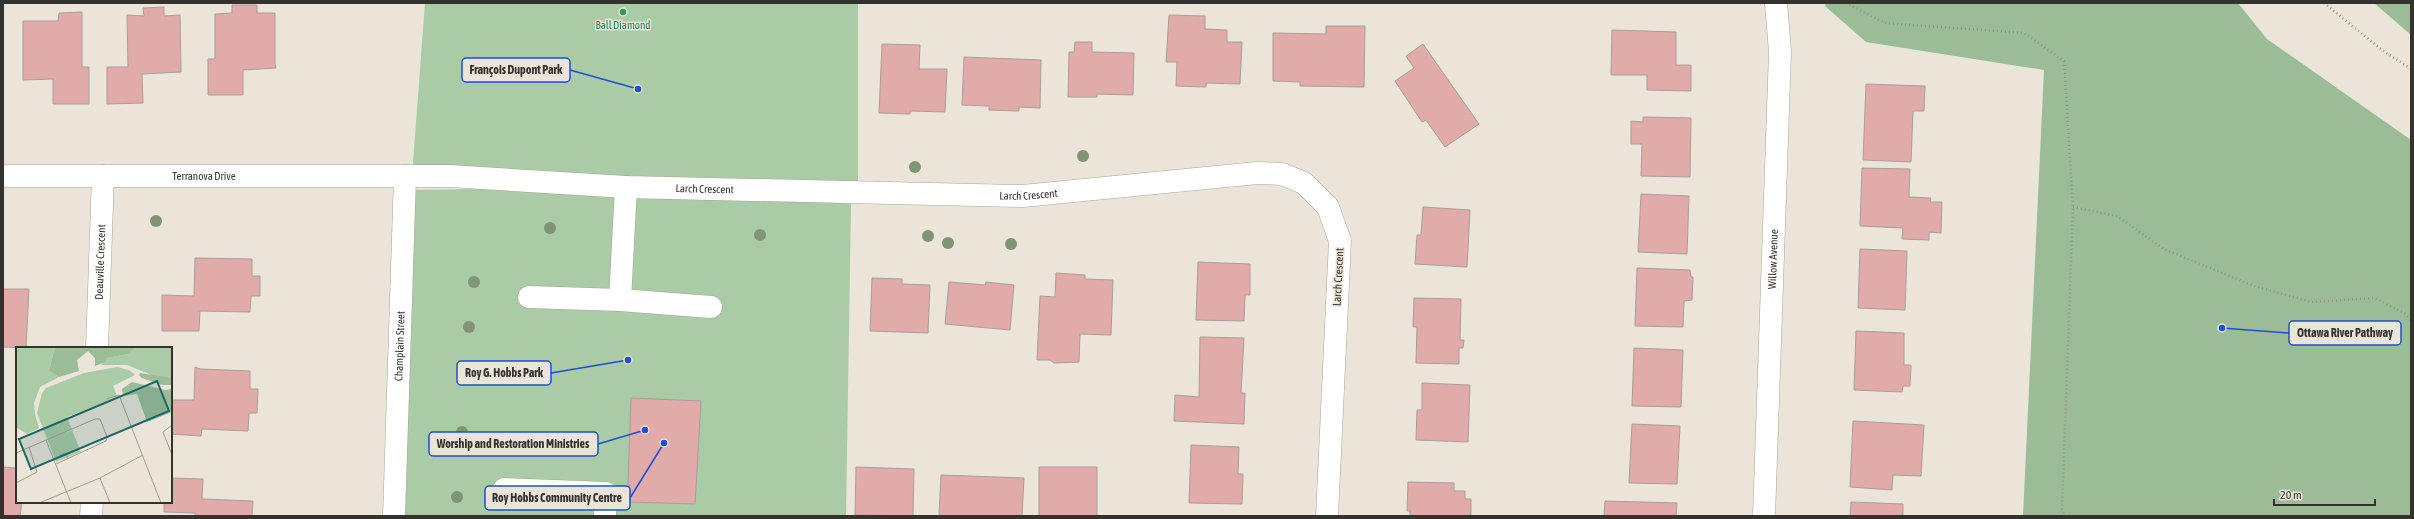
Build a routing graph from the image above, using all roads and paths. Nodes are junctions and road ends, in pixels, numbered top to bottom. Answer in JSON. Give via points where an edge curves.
{"nodes":[{"id":1,"x":1776,"y":3,"type":"edge"},
{"id":2,"x":1846,"y":3,"type":"edge"},
{"id":3,"x":2324,"y":3,"type":"edge"},
{"id":4,"x":2411,"y":69,"type":"edge"},
{"id":5,"x":3,"y":176,"type":"edge"},
{"id":6,"x":103,"y":176,"type":"junction"},
{"id":7,"x":405,"y":176,"type":"junction"},
{"id":8,"x":626,"y":187,"type":"junction"},
{"id":9,"x":2073,"y":207,"type":"junction"},
{"id":10,"x":529,"y":297,"type":"dead end"},
{"id":11,"x":620,"y":300,"type":"junction"},
{"id":12,"x":711,"y":307,"type":"dead end"},
{"id":13,"x":2411,"y":321,"type":"edge"},
{"id":14,"x":97,"y":347,"type":"edge"},
{"id":15,"x":504,"y":489,"type":"dead end"},
{"id":16,"x":92,"y":503,"type":"edge"},
{"id":17,"x":91,"y":516,"type":"edge"},
{"id":18,"x":394,"y":516,"type":"edge"},
{"id":19,"x":605,"y":516,"type":"edge"},
{"id":20,"x":1327,"y":516,"type":"edge"},
{"id":21,"x":1764,"y":516,"type":"edge"},
{"id":22,"x":2065,"y":516,"type":"edge"}],
"edges":[{"from":1,"to":21,"type":"street","name":"Willow Avenue","via":[[1780,52]]},
{"from":2,"to":9,"type":"path","via":[[1885,23],[2024,33],[2064,61]]},
{"from":3,"to":4,"type":"path","via":[[2382,50]]},
{"from":5,"to":6,"type":"street","name":"Terranova Drive"},
{"from":6,"to":7,"type":"street","name":"Terranova Drive"},
{"from":6,"to":14,"type":"street","name":"Deauville Crescent"},
{"from":7,"to":8,"type":"street","name":"Larch Crescent","via":[[449,176]]},
{"from":7,"to":18,"type":"street","name":"Champlain Street"},
{"from":8,"to":11,"type":"street"},
{"from":8,"to":20,"type":"street","name":"Larch Crescent","via":[[1023,196],[1257,173],[1282,174],[1304,184],[1328,207],[1340,241]]},
{"from":9,"to":13,"type":"path","via":[[2117,216],[2164,249],[2254,286],[2312,302],[2374,298],[2406,314]]},
{"from":9,"to":22,"type":"path","via":[[2062,509]]},
{"from":10,"to":11,"type":"street"},
{"from":11,"to":12,"type":"street"},
{"from":15,"to":19,"type":"street","via":[[606,493]]},
{"from":16,"to":17,"type":"street"}]}
